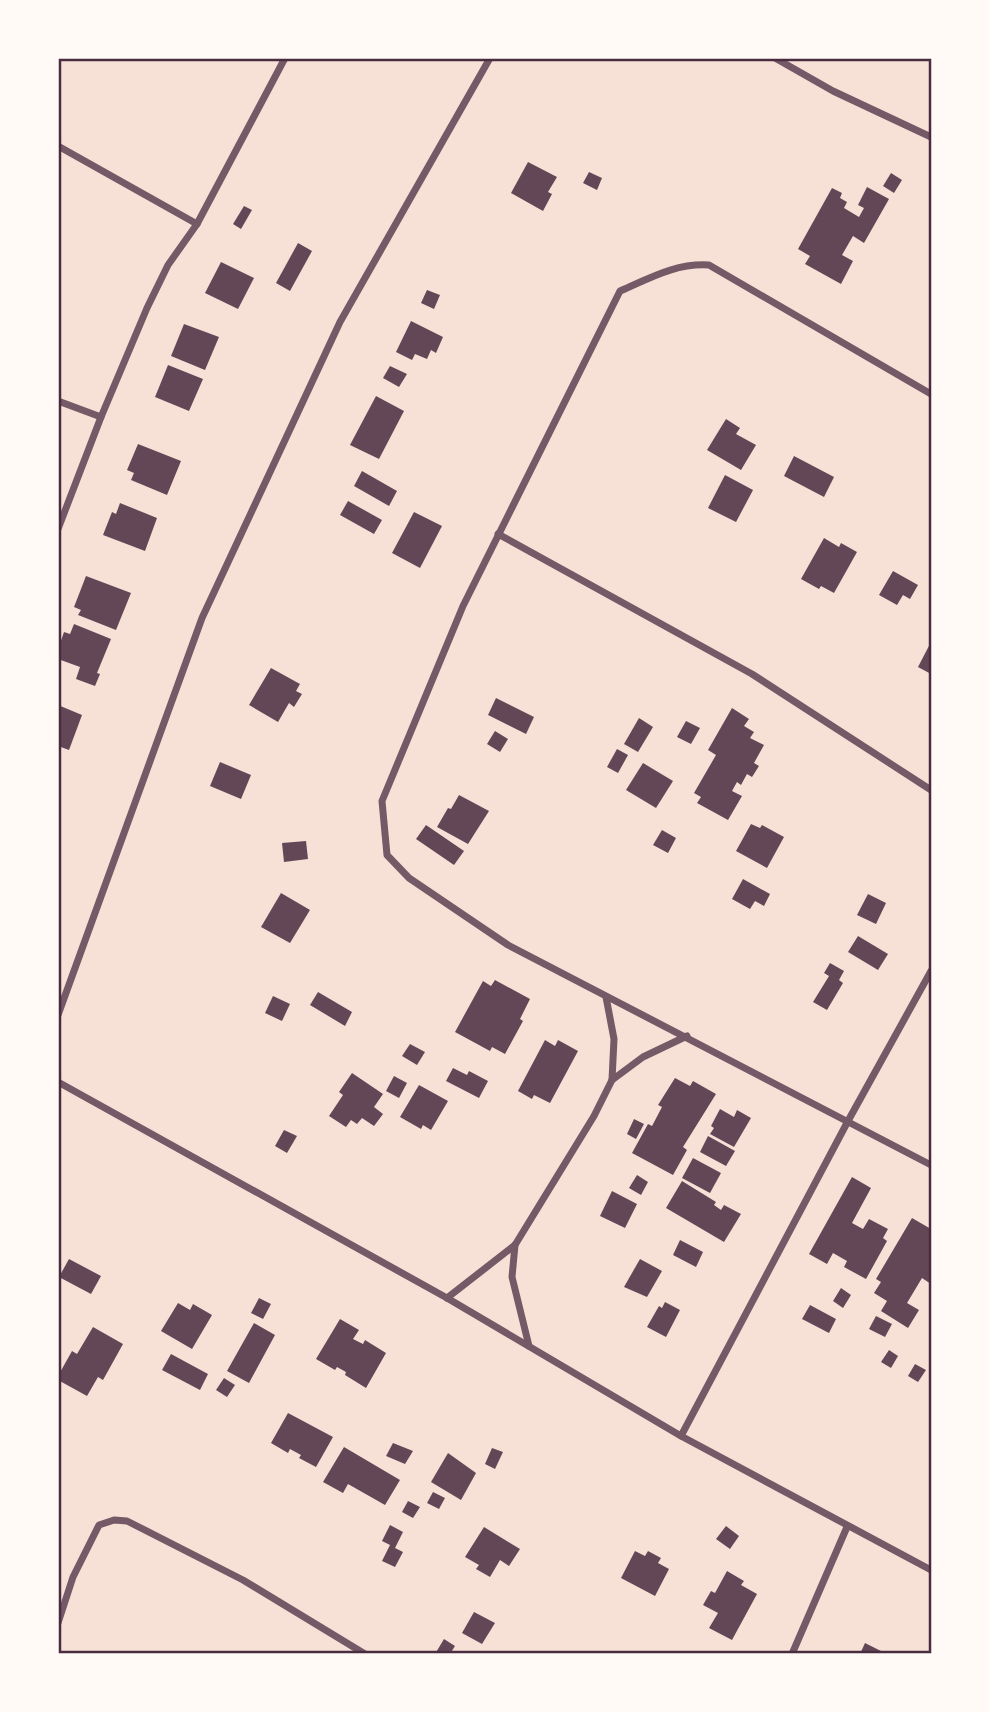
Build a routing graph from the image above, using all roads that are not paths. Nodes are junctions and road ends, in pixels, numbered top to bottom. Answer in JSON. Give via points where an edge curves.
{"nodes":[{"id":1,"x":285,"y":58,"type":"edge"},
{"id":2,"x":489,"y":58,"type":"edge"},
{"id":3,"x":775,"y":58,"type":"edge"},
{"id":4,"x":931,"y":137,"type":"edge"},
{"id":5,"x":58,"y":146,"type":"edge"},
{"id":6,"x":197,"y":224,"type":"junction"},
{"id":7,"x":931,"y":394,"type":"edge"},
{"id":8,"x":58,"y":401,"type":"edge"},
{"id":9,"x":101,"y":417,"type":"junction"},
{"id":10,"x":58,"y":529,"type":"edge"},
{"id":11,"x":498,"y":534,"type":"junction"},
{"id":12,"x":931,"y":790,"type":"edge"},
{"id":13,"x":931,"y":971,"type":"edge"},
{"id":14,"x":606,"y":997,"type":"junction"},
{"id":15,"x":58,"y":1015,"type":"edge"},
{"id":16,"x":687,"y":1036,"type":"junction"},
{"id":17,"x":612,"y":1080,"type":"junction"},
{"id":18,"x":58,"y":1082,"type":"edge"},
{"id":19,"x":848,"y":1121,"type":"junction"},
{"id":20,"x":931,"y":1164,"type":"edge"},
{"id":21,"x":515,"y":1245,"type":"junction"},
{"id":22,"x":447,"y":1298,"type":"junction"},
{"id":23,"x":529,"y":1346,"type":"junction"},
{"id":24,"x":681,"y":1436,"type":"junction"},
{"id":25,"x":847,"y":1527,"type":"junction"},
{"id":26,"x":931,"y":1570,"type":"edge"},
{"id":27,"x":58,"y":1623,"type":"edge"},
{"id":28,"x":365,"y":1654,"type":"edge"},
{"id":29,"x":792,"y":1654,"type":"edge"}],
"edges":[{"from":1,"to":6,"type":"street"},
{"from":2,"to":15,"type":"street","via":[[340,322],[202,618]]},
{"from":3,"to":4,"type":"street","via":[[833,92]]},
{"from":5,"to":6,"type":"street"},
{"from":6,"to":9,"type":"street","via":[[158,286]]},
{"from":7,"to":11,"type":"street","via":[[709,265],[670,269],[620,291]]},
{"from":8,"to":9,"type":"street"},
{"from":9,"to":10,"type":"street"},
{"from":11,"to":12,"type":"street","via":[[752,674]]},
{"from":11,"to":14,"type":"street","via":[[382,801],[387,855],[409,878],[508,945]]},
{"from":13,"to":19,"type":"street"},
{"from":14,"to":16,"type":"street"},
{"from":14,"to":17,"type":"street","via":[[614,1039]]},
{"from":16,"to":17,"type":"street","via":[[643,1057]]},
{"from":16,"to":19,"type":"street"},
{"from":17,"to":21,"type":"street"},
{"from":18,"to":22,"type":"street"},
{"from":19,"to":20,"type":"street"},
{"from":19,"to":24,"type":"street"},
{"from":21,"to":22,"type":"street"},
{"from":21,"to":23,"type":"street","via":[[512,1277]]},
{"from":22,"to":23,"type":"street"},
{"from":23,"to":24,"type":"street"},
{"from":24,"to":25,"type":"street"},
{"from":25,"to":26,"type":"street"},
{"from":25,"to":29,"type":"street"},
{"from":27,"to":28,"type":"street","via":[[99,1525],[127,1521],[243,1580]]}]}
